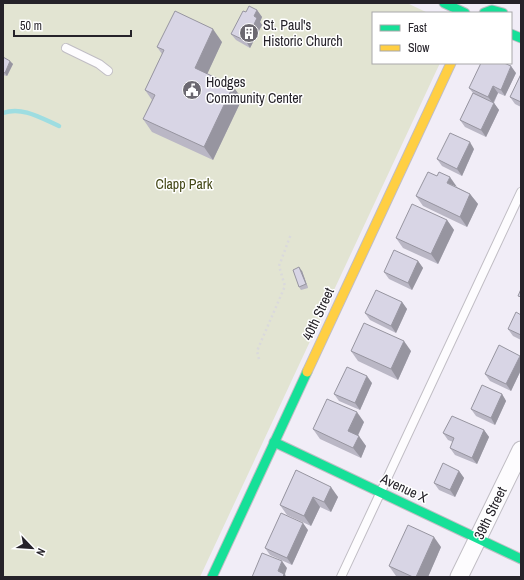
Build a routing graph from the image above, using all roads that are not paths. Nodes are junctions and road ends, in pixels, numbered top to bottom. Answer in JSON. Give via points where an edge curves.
{"nodes":[{"id":1,"x":444,"y":3,"type":"edge"},
{"id":2,"x":463,"y":12,"type":"edge"},
{"id":3,"x":487,"y":12,"type":"edge"},
{"id":4,"x":499,"y":12,"type":"edge"},
{"id":5,"x":66,"y":48,"type":"dead end"},
{"id":6,"x":451,"y":64,"type":"edge"},
{"id":7,"x":108,"y":71,"type":"dead end"},
{"id":8,"x":521,"y":192,"type":"edge"},
{"id":9,"x":274,"y":442,"type":"junction"},
{"id":10,"x":521,"y":450,"type":"edge"},
{"id":11,"x":380,"y":493,"type":"junction"},
{"id":12,"x":477,"y":539,"type":"junction"},
{"id":13,"x":521,"y":559,"type":"edge"},
{"id":14,"x":212,"y":577,"type":"edge"},
{"id":15,"x":341,"y":577,"type":"edge"},
{"id":16,"x":459,"y":577,"type":"edge"}],
"edges":[{"from":1,"to":2,"type":"street"},
{"from":3,"to":4,"type":"street"},
{"from":5,"to":7,"type":"lane"},
{"from":6,"to":9,"type":"street","name":"40th Street"},
{"from":8,"to":11,"type":"lane"},
{"from":9,"to":11,"type":"street","name":"Avenue X"},
{"from":9,"to":14,"type":"street","name":"40th Street"},
{"from":10,"to":12,"type":"street","name":"39th Street"},
{"from":11,"to":12,"type":"street","name":"Avenue X"},
{"from":11,"to":15,"type":"lane"},
{"from":12,"to":13,"type":"street","name":"Avenue X"},
{"from":12,"to":16,"type":"street","name":"39th Street"}]}
